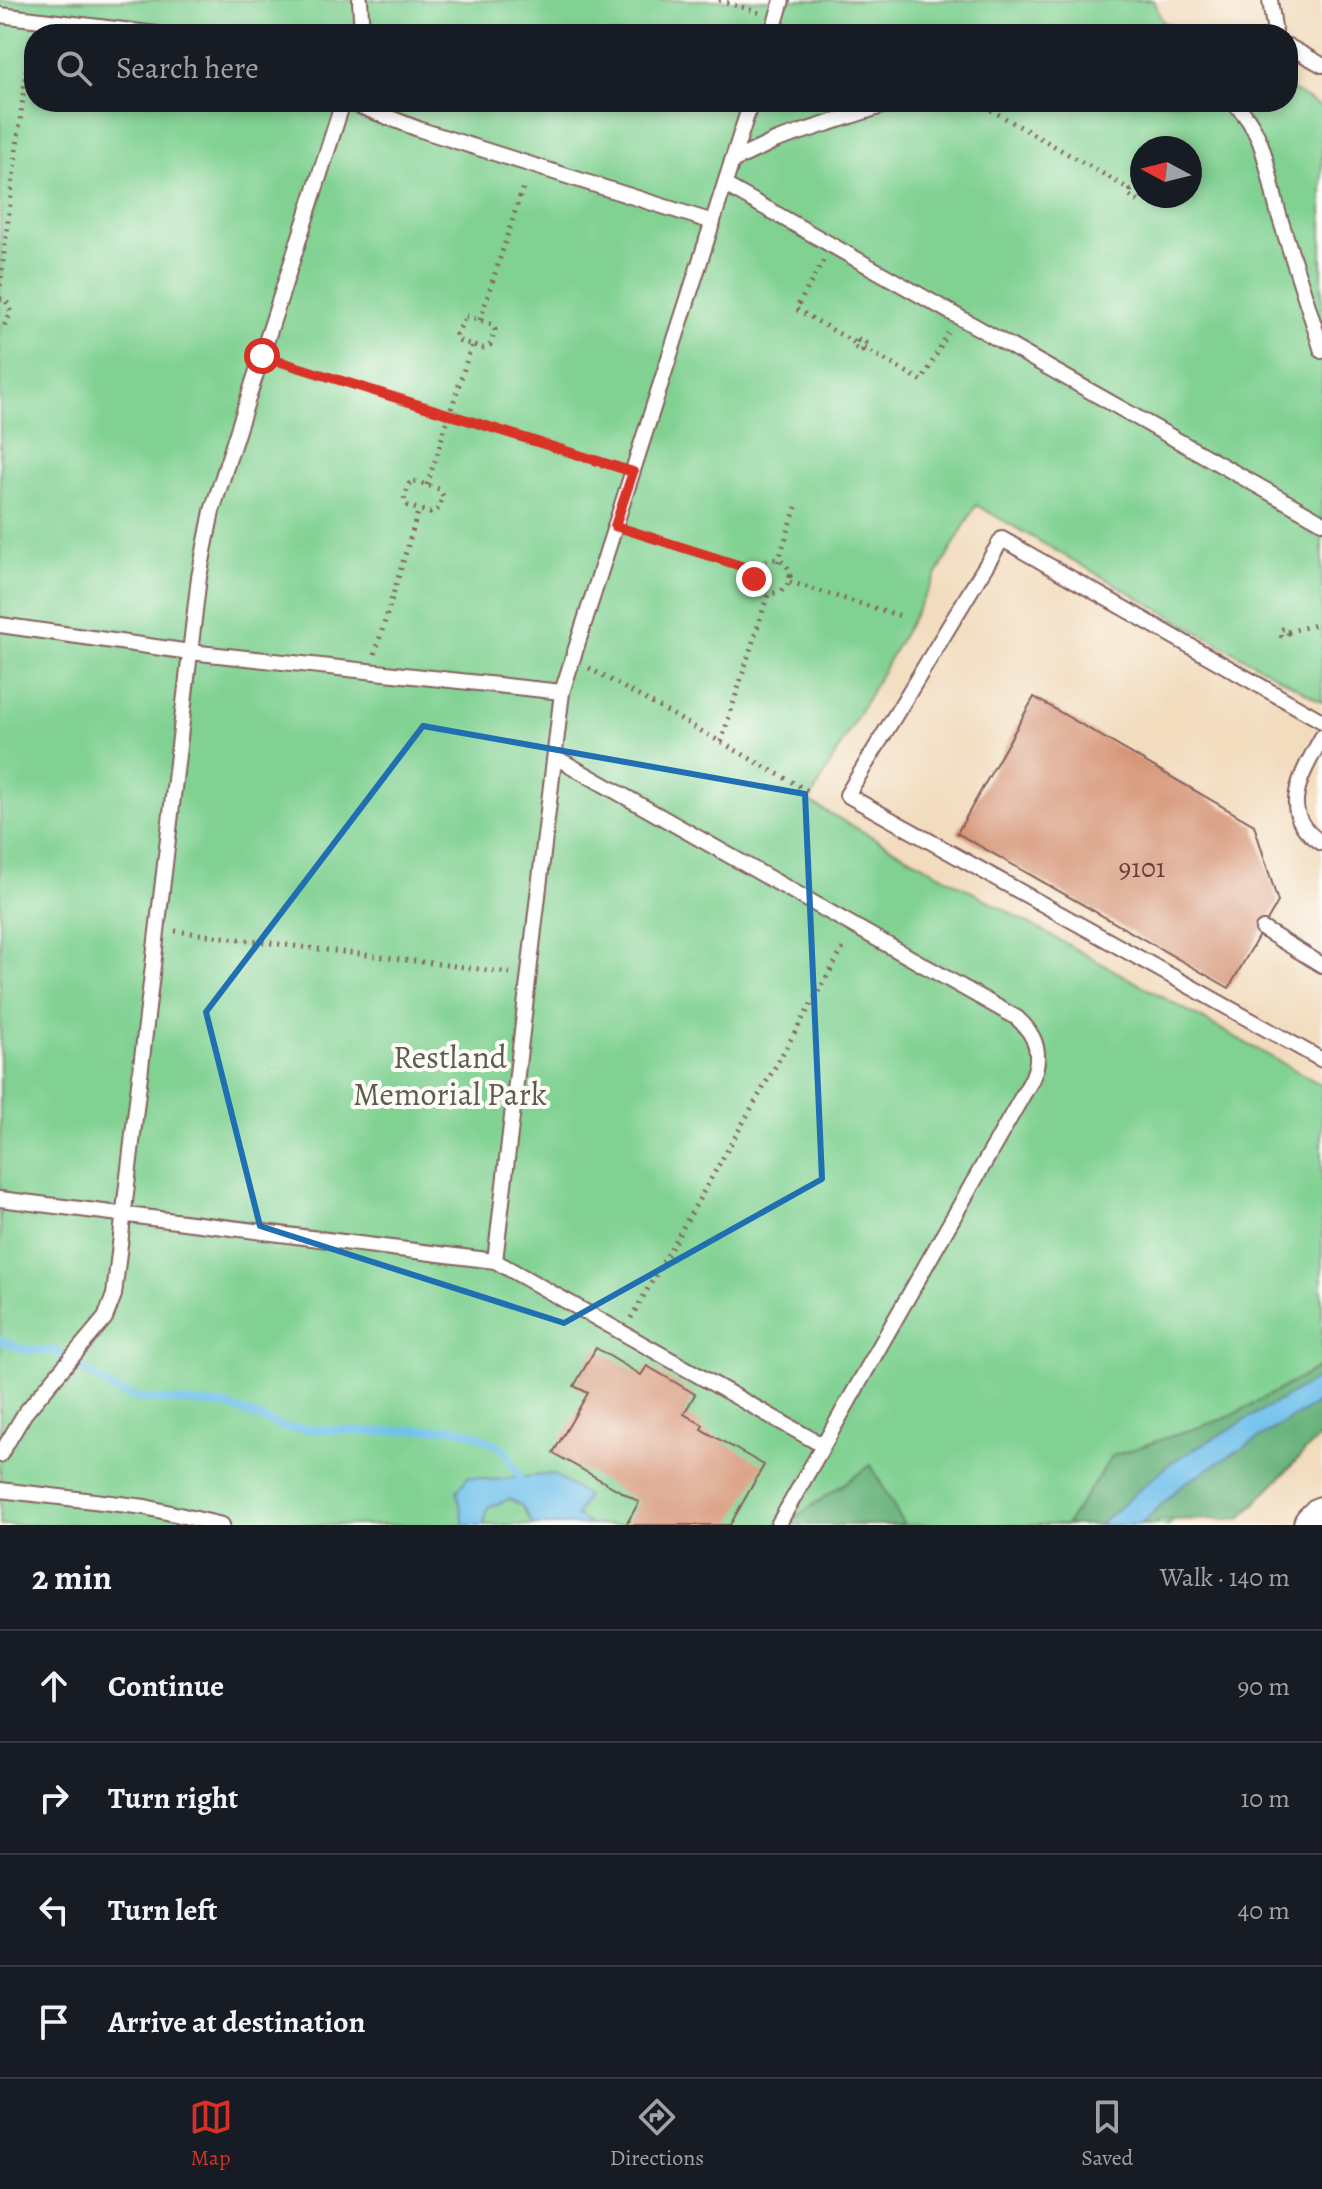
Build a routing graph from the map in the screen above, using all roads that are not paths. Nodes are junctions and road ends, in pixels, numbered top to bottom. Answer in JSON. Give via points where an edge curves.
{"nodes":[{"id":1,"x":360,"y":0,"type":"edge"},
{"id":2,"x":782,"y":0,"type":"edge"},
{"id":3,"x":1270,"y":0,"type":"edge"},
{"id":4,"x":2,"y":11,"type":"edge"},
{"id":5,"x":74,"y":24,"type":"edge"},
{"id":6,"x":361,"y":24,"type":"edge"},
{"id":7,"x":775,"y":24,"type":"edge"},
{"id":8,"x":1274,"y":24,"type":"edge"},
{"id":9,"x":1298,"y":52,"type":"edge"},
{"id":10,"x":1322,"y":65,"type":"edge"},
{"id":11,"x":343,"y":112,"type":"edge"},
{"id":12,"x":373,"y":112,"type":"edge"},
{"id":13,"x":748,"y":112,"type":"edge"},
{"id":14,"x":863,"y":112,"type":"edge"},
{"id":15,"x":1244,"y":112,"type":"edge"},
{"id":16,"x":732,"y":161,"type":"junction"},
{"id":17,"x":725,"y":185,"type":"junction"},
{"id":18,"x":713,"y":222,"type":"junction"},
{"id":19,"x":1322,"y":351,"type":"edge"},
{"id":20,"x":1322,"y":522,"type":"edge"},
{"id":21,"x":0,"y":625,"type":"edge"},
{"id":22,"x":190,"y":652,"type":"junction"},
{"id":23,"x":562,"y":692,"type":"junction"},
{"id":24,"x":1322,"y":721,"type":"edge"},
{"id":25,"x":1322,"y":737,"type":"edge"},
{"id":26,"x":555,"y":757,"type":"junction"},
{"id":27,"x":1322,"y":843,"type":"edge"},
{"id":28,"x":1263,"y":929,"type":"dead end"},
{"id":29,"x":1322,"y":965,"type":"edge"},
{"id":30,"x":1322,"y":1060,"type":"edge"},
{"id":31,"x":0,"y":1199,"type":"edge"},
{"id":32,"x":124,"y":1213,"type":"junction"},
{"id":33,"x":495,"y":1261,"type":"junction"},
{"id":34,"x":822,"y":1445,"type":"junction"},
{"id":35,"x":0,"y":1455,"type":"edge"},
{"id":36,"x":0,"y":1490,"type":"edge"},
{"id":37,"x":1322,"y":1517,"type":"edge"},
{"id":38,"x":222,"y":1525,"type":"edge"},
{"id":39,"x":778,"y":1525,"type":"edge"},
{"id":40,"x":1314,"y":1525,"type":"edge"}],
"edges":[{"from":1,"to":6,"type":"lane"},
{"from":2,"to":7,"type":"lane"},
{"from":3,"to":8,"type":"lane"},
{"from":4,"to":5,"type":"lane"},
{"from":9,"to":10,"type":"lane"},
{"from":11,"to":22,"type":"lane","via":[[212,511]]},
{"from":12,"to":18,"type":"lane"},
{"from":13,"to":16,"type":"lane"},
{"from":14,"to":16,"type":"lane"},
{"from":15,"to":19,"type":"lane","via":[[1262,144]]},
{"from":16,"to":17,"type":"lane"},
{"from":17,"to":18,"type":"lane"},
{"from":17,"to":20,"type":"lane"},
{"from":18,"to":23,"type":"lane"},
{"from":21,"to":22,"type":"lane"},
{"from":22,"to":23,"type":"lane"},
{"from":22,"to":32,"type":"lane"},
{"from":23,"to":26,"type":"lane"},
{"from":24,"to":30,"type":"lane","via":[[1002,539],[847,795]]},
{"from":25,"to":27,"type":"lane","via":[[1300,778],[1295,809],[1309,835]]},
{"from":26,"to":33,"type":"lane"},
{"from":26,"to":34,"type":"lane","via":[[1017,1018],[1033,1036],[1039,1060],[1031,1081]]},
{"from":28,"to":29,"type":"lane"},
{"from":31,"to":32,"type":"lane"},
{"from":32,"to":33,"type":"lane"},
{"from":32,"to":35,"type":"lane","via":[[111,1307],[12,1430]]},
{"from":33,"to":34,"type":"lane"},
{"from":34,"to":39,"type":"lane"},
{"from":36,"to":38,"type":"lane","via":[[145,1507]]},
{"from":37,"to":40,"type":"main road"}]}
